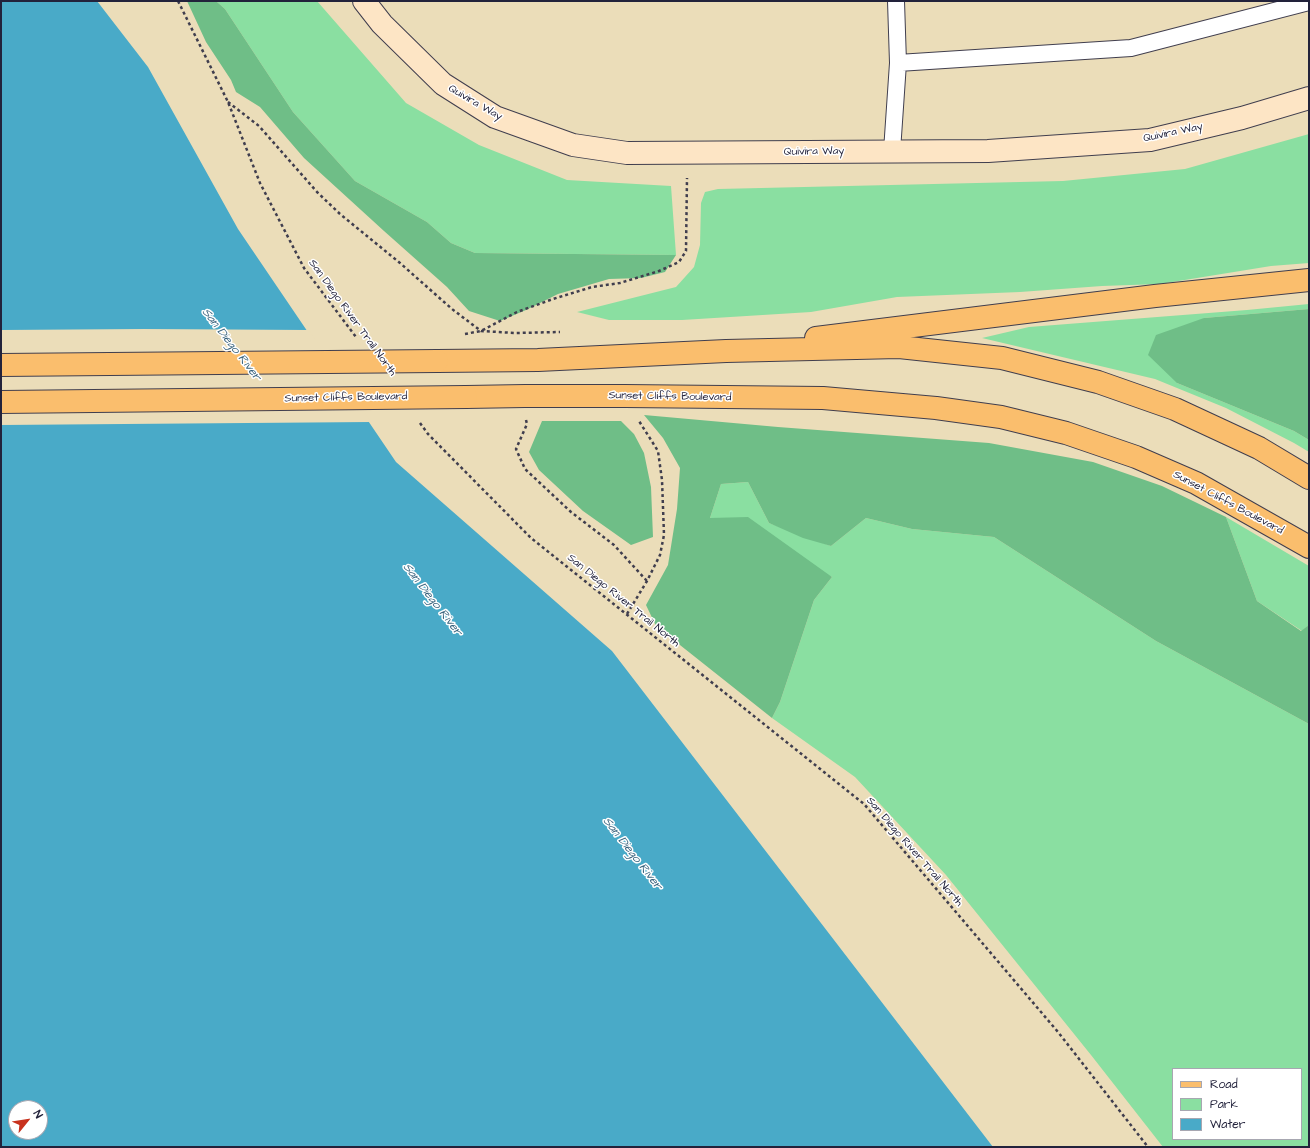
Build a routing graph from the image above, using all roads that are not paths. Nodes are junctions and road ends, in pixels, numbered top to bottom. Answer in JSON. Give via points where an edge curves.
{"nodes":[{"id":1,"x":364,"y":1,"type":"edge"},
{"id":2,"x":896,"y":1,"type":"edge"},
{"id":3,"x":1309,"y":2,"type":"edge"},
{"id":4,"x":898,"y":63,"type":"junction"},
{"id":5,"x":1309,"y":98,"type":"edge"},
{"id":6,"x":892,"y":151,"type":"junction"},
{"id":7,"x":1309,"y":280,"type":"edge"},
{"id":8,"x":726,"y":352,"type":"junction"},
{"id":9,"x":1,"y":365,"type":"edge"},
{"id":10,"x":1,"y":402,"type":"edge"},
{"id":11,"x":1309,"y":478,"type":"edge"},
{"id":12,"x":1309,"y":547,"type":"edge"}],
"edges":[{"from":1,"to":6,"type":"street","name":"Quivira Way","via":[[382,24],[443,84],[494,117],[574,145],[627,153]]},
{"from":2,"to":4,"type":"lane"},
{"from":3,"to":4,"type":"lane","via":[[1131,48]]},
{"from":4,"to":6,"type":"lane"},
{"from":5,"to":6,"type":"street","name":"Quivira Way","via":[[1242,118],[1150,140],[988,151]]},
{"from":7,"to":8,"type":"main road","via":[[844,334]]},
{"from":8,"to":9,"type":"main road","bridge":true,"via":[[538,360]]},
{"from":8,"to":11,"type":"main road","via":[[899,347],[1002,358],[1098,382],[1174,409],[1259,448]]},
{"from":10,"to":12,"type":"main road","name":"Sunset Cliffs Boulevard","bridge":true,"via":[[625,396],[823,398],[936,408],[1001,417],[1066,433],[1136,457],[1196,483]]}]}
